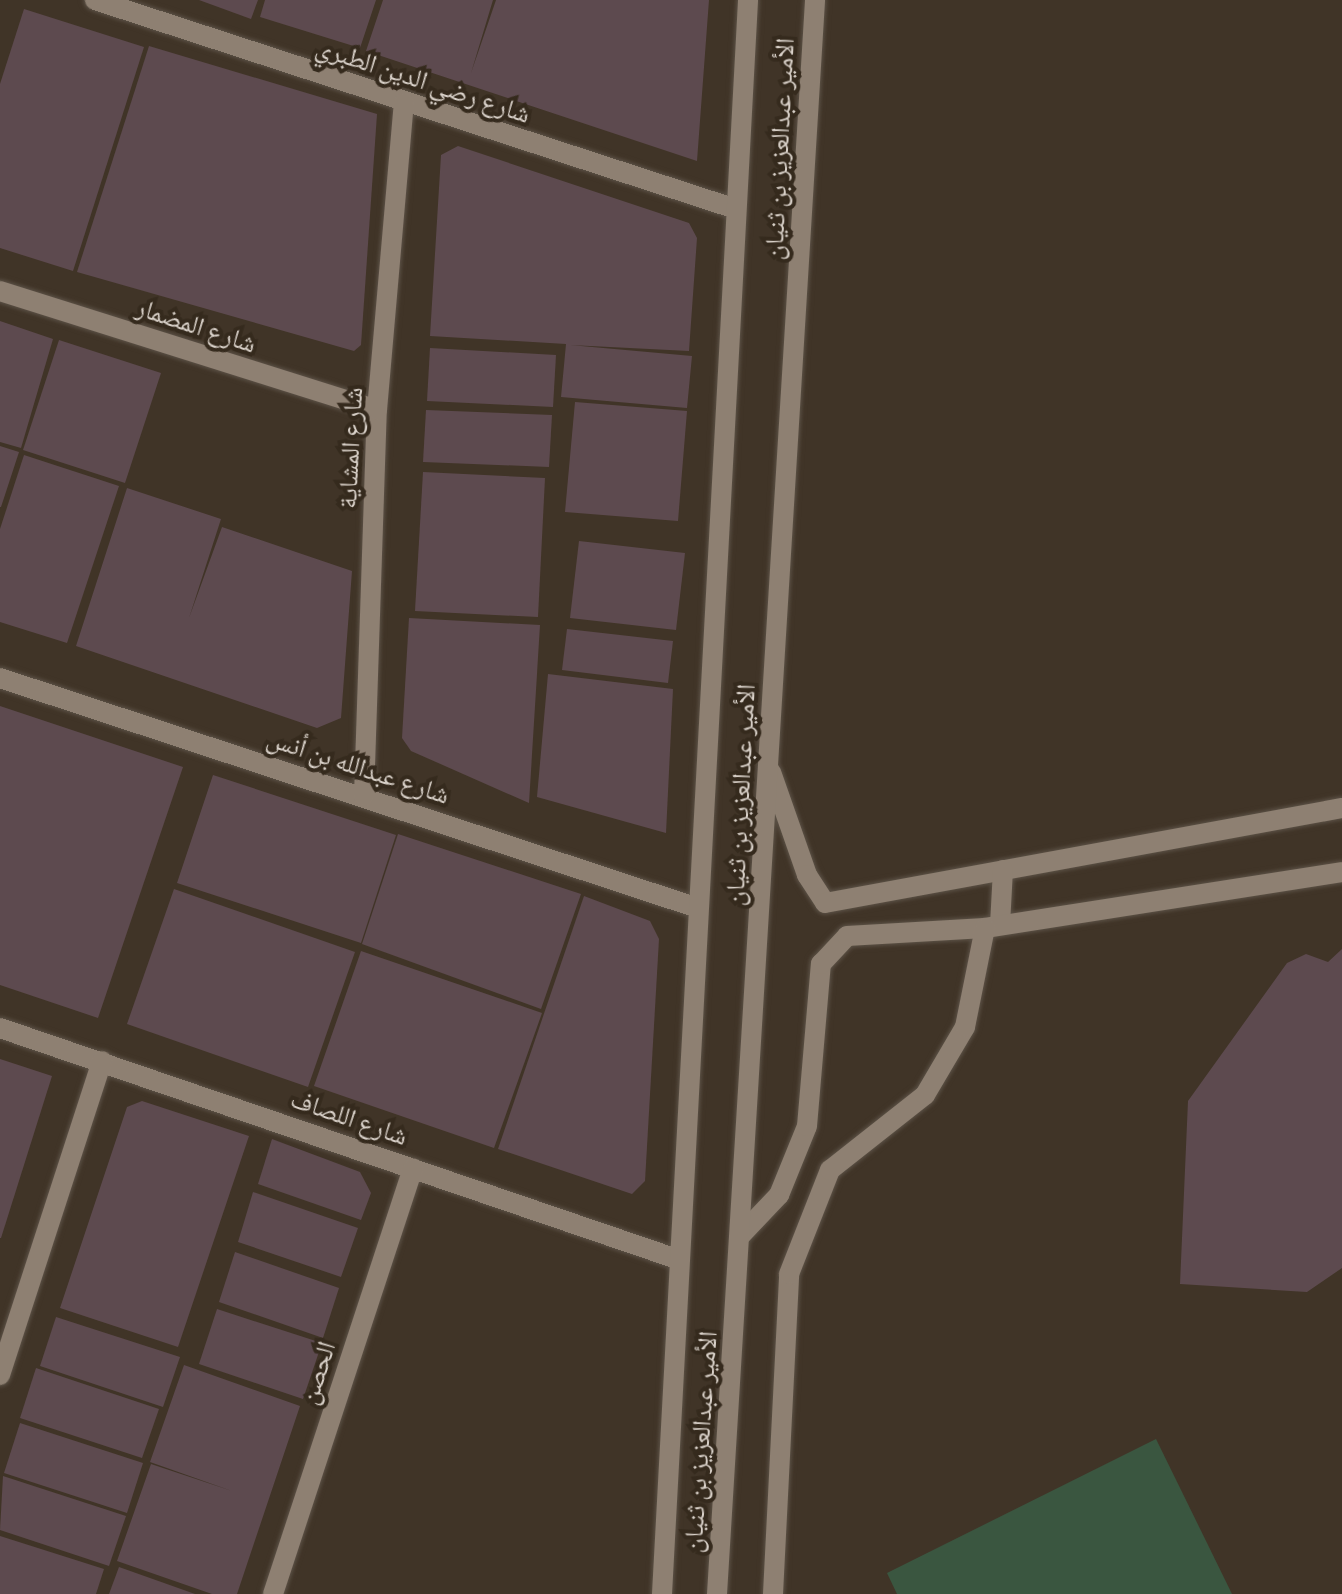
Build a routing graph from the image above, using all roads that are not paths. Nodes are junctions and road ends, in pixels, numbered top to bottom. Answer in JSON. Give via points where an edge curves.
{"nodes":[{"id":1,"x":95,"y":0,"type":"edge"},
{"id":2,"x":748,"y":0,"type":"edge"},
{"id":3,"x":815,"y":0,"type":"edge"},
{"id":4,"x":404,"y":103,"type":"junction"},
{"id":5,"x":736,"y":209,"type":"junction"},
{"id":6,"x":0,"y":291,"type":"edge"},
{"id":7,"x":377,"y":410,"type":"junction"},
{"id":8,"x":0,"y":678,"type":"edge"},
{"id":9,"x":769,"y":765,"type":"junction"},
{"id":10,"x":364,"y":796,"type":"junction"},
{"id":11,"x":1342,"y":808,"type":"edge"},
{"id":12,"x":1003,"y":870,"type":"junction"},
{"id":13,"x":1342,"y":872,"type":"edge"},
{"id":14,"x":698,"y":908,"type":"junction"},
{"id":15,"x":992,"y":926,"type":"junction"},
{"id":16,"x":0,"y":1028,"type":"edge"},
{"id":17,"x":102,"y":1061,"type":"junction"},
{"id":18,"x":413,"y":1168,"type":"junction"},
{"id":19,"x":740,"y":1236,"type":"junction"},
{"id":20,"x":680,"y":1260,"type":"junction"},
{"id":21,"x":0,"y":1375,"type":"edge"},
{"id":22,"x":273,"y":1594,"type":"edge"},
{"id":23,"x":662,"y":1594,"type":"edge"},
{"id":24,"x":717,"y":1594,"type":"edge"},
{"id":25,"x":773,"y":1594,"type":"edge"}],
"edges":[{"from":1,"to":4,"type":"street","name":"شارع رضي الدين الطبري"},
{"from":2,"to":5,"type":"street","name":"الأمير عبدالعزيز بن ثنيان"},
{"from":3,"to":9,"type":"street","name":"الأمير عبدالعزيز بن ثنيان"},
{"from":4,"to":5,"type":"street","name":"شارع رضي الدين الطبري"},
{"from":4,"to":7,"type":"street","name":"شارع المشاية"},
{"from":5,"to":14,"type":"street","name":"الأمير عبدالعزيز بن ثنيان"},
{"from":6,"to":7,"type":"street","name":"شارع المضمار"},
{"from":7,"to":10,"type":"street","name":"شارع المشاية"},
{"from":8,"to":10,"type":"street","name":"شارع عبدالله بن أنس"},
{"from":9,"to":12,"type":"street","via":[[807,875],[825,903]]},
{"from":9,"to":19,"type":"street","name":"الأمير عبدالعزيز بن ثنيان"},
{"from":10,"to":14,"type":"street","name":"شارع عبدالله بن أنس"},
{"from":11,"to":12,"type":"street"},
{"from":12,"to":15,"type":"street"},
{"from":13,"to":15,"type":"street"},
{"from":14,"to":20,"type":"street","name":"الأمير عبدالعزيز بن ثنيان"},
{"from":15,"to":19,"type":"street","via":[[847,936],[821,964],[807,1126],[779,1195]]},
{"from":15,"to":25,"type":"street","via":[[965,1027],[925,1095],[830,1170],[789,1274]]},
{"from":16,"to":17,"type":"street","name":"شارع اللصاف"},
{"from":17,"to":18,"type":"street","name":"شارع اللصاف"},
{"from":17,"to":21,"type":"street"},
{"from":18,"to":20,"type":"street","name":"شارع اللصاف"},
{"from":18,"to":22,"type":"street","name":"الحصن"},
{"from":19,"to":24,"type":"street","name":"الأمير عبدالعزيز بن ثنيان"},
{"from":20,"to":23,"type":"street","name":"الأمير عبدالعزيز بن ثنيان"}]}
